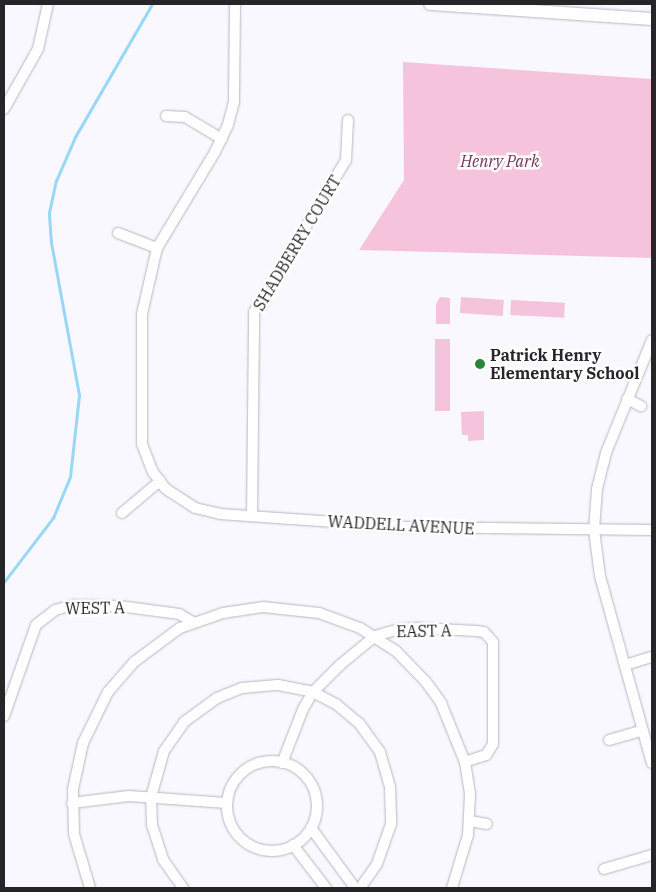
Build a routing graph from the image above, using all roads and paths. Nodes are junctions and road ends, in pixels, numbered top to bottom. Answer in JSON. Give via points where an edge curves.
{"nodes":[{"id":1,"x":48,"y":4,"type":"edge"},
{"id":2,"x":235,"y":4,"type":"edge"},
{"id":3,"x":430,"y":4,"type":"edge"},
{"id":4,"x":652,"y":18,"type":"edge"},
{"id":5,"x":4,"y":109,"type":"edge"},
{"id":6,"x":166,"y":116,"type":"dead end"},
{"id":7,"x":348,"y":120,"type":"dead end"},
{"id":8,"x":222,"y":140,"type":"junction"},
{"id":9,"x":118,"y":232,"type":"dead end"},
{"id":10,"x":157,"y":248,"type":"junction"},
{"id":11,"x":652,"y":340,"type":"edge"},
{"id":12,"x":627,"y":399,"type":"junction"},
{"id":13,"x":641,"y":406,"type":"dead end"},
{"id":14,"x":160,"y":481,"type":"junction"},
{"id":15,"x":122,"y":513,"type":"dead end"},
{"id":16,"x":252,"y":516,"type":"junction"},
{"id":17,"x":594,"y":530,"type":"junction"},
{"id":18,"x":652,"y":530,"type":"edge"},
{"id":19,"x":193,"y":622,"type":"junction"},
{"id":20,"x":375,"y":636,"type":"junction"},
{"id":21,"x":652,"y":657,"type":"edge"},
{"id":22,"x":624,"y":665,"type":"junction"},
{"id":23,"x":313,"y":692,"type":"junction"},
{"id":24,"x":4,"y":716,"type":"edge"},
{"id":25,"x":643,"y":730,"type":"junction"},
{"id":26,"x":609,"y":740,"type":"dead end"},
{"id":27,"x":465,"y":762,"type":"junction"},
{"id":28,"x":282,"y":763,"type":"junction"},
{"id":29,"x":652,"y":763,"type":"edge"},
{"id":30,"x":151,"y":797,"type":"junction"},
{"id":31,"x":226,"y":803,"type":"junction"},
{"id":32,"x":72,"y":804,"type":"junction"},
{"id":33,"x":470,"y":822,"type":"junction"},
{"id":34,"x":487,"y":824,"type":"dead end"},
{"id":35,"x":311,"y":828,"type":"junction"},
{"id":36,"x":293,"y":845,"type":"junction"},
{"id":37,"x":652,"y":855,"type":"edge"},
{"id":38,"x":604,"y":869,"type":"dead end"},
{"id":39,"x":90,"y":888,"type":"edge"},
{"id":40,"x":183,"y":888,"type":"edge"},
{"id":41,"x":326,"y":888,"type":"edge"},
{"id":42,"x":355,"y":888,"type":"edge"},
{"id":43,"x":360,"y":888,"type":"edge"},
{"id":44,"x":452,"y":888,"type":"edge"}],
"edges":[{"from":1,"to":5,"type":"street","via":[[38,49]]},
{"from":2,"to":8,"type":"street","name":"WADDELL AVENUE","via":[[234,102]]},
{"from":3,"to":4,"type":"main road"},
{"from":6,"to":8,"type":"street","via":[[185,117]]},
{"from":7,"to":16,"type":"street","name":"SHADBERRY COURT","via":[[346,160],[254,312]]},
{"from":8,"to":10,"type":"street","name":"WADDELL AVENUE"},
{"from":9,"to":10,"type":"street"},
{"from":10,"to":14,"type":"street","name":"WADDELL AVENUE","via":[[142,314],[140,418],[145,453]]},
{"from":11,"to":12,"type":"street"},
{"from":12,"to":13,"type":"street"},
{"from":12,"to":17,"type":"street","via":[[599,476]]},
{"from":14,"to":15,"type":"street"},
{"from":14,"to":16,"type":"street","name":"WADDELL AVENUE","via":[[174,497],[195,508]]},
{"from":16,"to":17,"type":"street","name":"WADDELL AVENUE","via":[[415,527]]},
{"from":17,"to":18,"type":"street","name":"WADDELL AVENUE"},
{"from":17,"to":22,"type":"street","via":[[600,576]]},
{"from":19,"to":20,"type":"street","via":[[250,608],[292,608],[333,617]]},
{"from":19,"to":24,"type":"street","name":"WEST A","via":[[179,614],[119,606],[74,605],[55,610],[36,625]]},
{"from":19,"to":32,"type":"street","via":[[144,653],[108,692],[82,743]]},
{"from":20,"to":23,"type":"street","name":"EAST A"},
{"from":20,"to":27,"type":"street","via":[[396,651],[430,687],[449,718]]},
{"from":20,"to":27,"type":"street","name":"EAST A","via":[[399,629],[421,628],[484,632],[493,642],[493,744],[486,755]]},
{"from":21,"to":22,"type":"street"},
{"from":22,"to":25,"type":"street"},
{"from":23,"to":28,"type":"street","name":"EAST A","via":[[294,727]]},
{"from":23,"to":30,"type":"street","via":[[289,686],[254,686],[229,693],[203,706],[170,740],[159,762]]},
{"from":23,"to":43,"type":"street","via":[[336,704],[359,723],[377,747],[388,775],[392,812],[388,836],[377,864]]},
{"from":25,"to":26,"type":"street"},
{"from":25,"to":29,"type":"street"},
{"from":27,"to":33,"type":"street"},
{"from":28,"to":31,"type":"street","via":[[263,762],[248,768],[233,784]]},
{"from":28,"to":35,"type":"street","via":[[298,770],[312,787],[316,804]]},
{"from":30,"to":31,"type":"street"},
{"from":30,"to":32,"type":"street","via":[[105,798]]},
{"from":30,"to":40,"type":"street","via":[[156,842],[168,868]]},
{"from":31,"to":36,"type":"street","via":[[234,831],[250,845],[270,850]]},
{"from":32,"to":39,"type":"street","via":[[78,855]]},
{"from":33,"to":34,"type":"street"},
{"from":33,"to":44,"type":"street","via":[[463,858]]},
{"from":35,"to":36,"type":"street"},
{"from":35,"to":42,"type":"street"},
{"from":36,"to":41,"type":"street"},
{"from":37,"to":38,"type":"street"}]}
